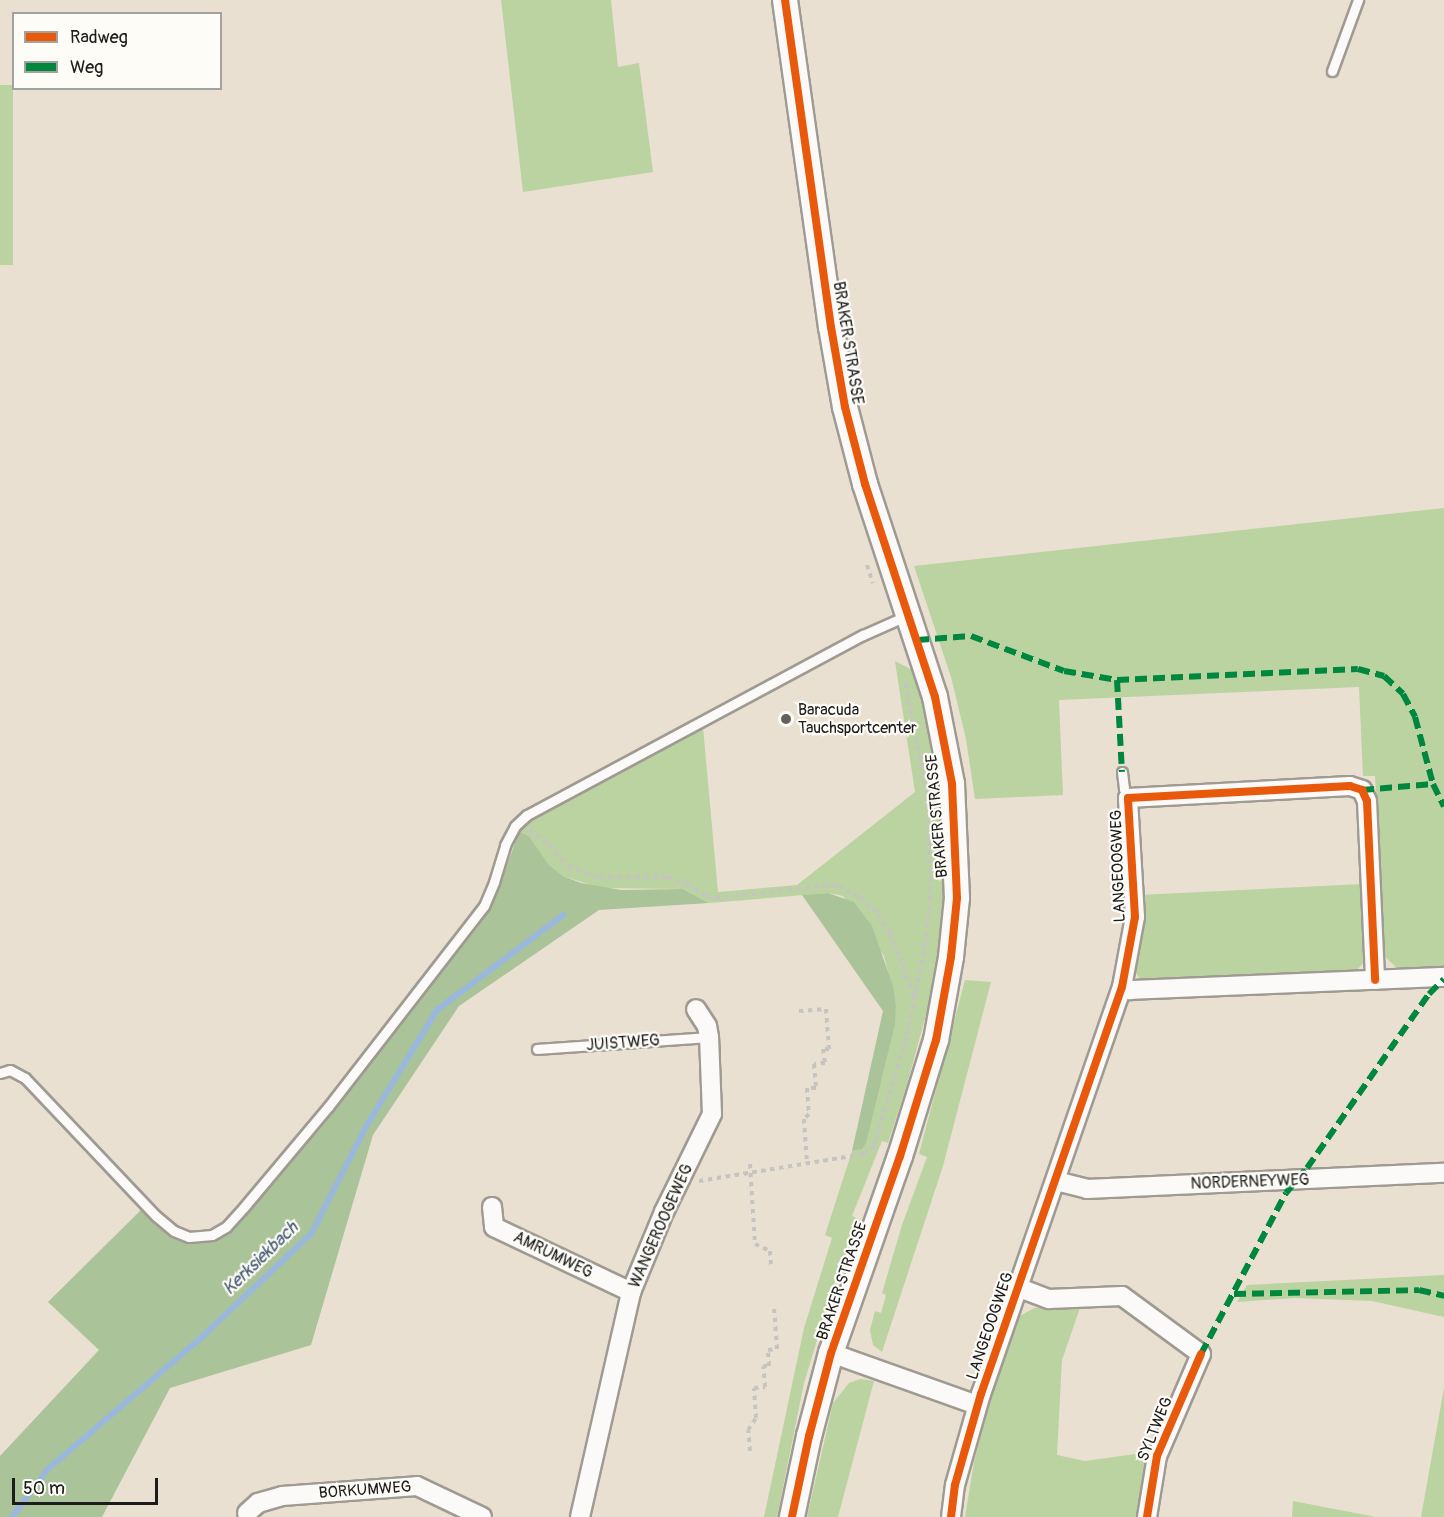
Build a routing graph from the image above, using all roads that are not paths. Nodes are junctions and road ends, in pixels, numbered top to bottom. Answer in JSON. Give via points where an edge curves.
{"nodes":[{"id":1,"x":785,"y":0,"type":"edge"},
{"id":2,"x":1358,"y":0,"type":"edge"},
{"id":3,"x":1332,"y":71,"type":"dead end"},
{"id":4,"x":909,"y":615,"type":"junction"},
{"id":5,"x":1122,"y":772,"type":"dead end"},
{"id":6,"x":1128,"y":798,"type":"junction"},
{"id":7,"x":1444,"y":977,"type":"edge"},
{"id":8,"x":1375,"y":980,"type":"junction"},
{"id":9,"x":1122,"y":987,"type":"junction"},
{"id":10,"x":696,"y":1010,"type":"dead end"},
{"id":11,"x":709,"y":1037,"type":"junction"},
{"id":12,"x":537,"y":1049,"type":"dead end"},
{"id":13,"x":0,"y":1073,"type":"edge"},
{"id":14,"x":1444,"y":1173,"type":"edge"},
{"id":15,"x":1056,"y":1181,"type":"junction"},
{"id":16,"x":492,"y":1207,"type":"dead end"},
{"id":17,"x":1017,"y":1287,"type":"junction"},
{"id":18,"x":631,"y":1292,"type":"junction"},
{"id":19,"x":831,"y":1353,"type":"junction"},
{"id":20,"x":977,"y":1405,"type":"junction"},
{"id":21,"x":247,"y":1513,"type":"dead end"},
{"id":22,"x":482,"y":1517,"type":"edge"},
{"id":23,"x":580,"y":1517,"type":"edge"},
{"id":24,"x":792,"y":1517,"type":"edge"},
{"id":25,"x":951,"y":1517,"type":"edge"},
{"id":26,"x":1147,"y":1517,"type":"edge"}],
"edges":[{"from":1,"to":4,"type":"main road","name":"BRAKER STRASSE","via":[[844,407]]},
{"from":2,"to":3,"type":"lane"},
{"from":4,"to":13,"type":"lane","via":[[863,635],[527,815],[515,826],[505,845],[484,906],[328,1107],[238,1214],[212,1235],[189,1237],[174,1231],[25,1078],[10,1070]]},
{"from":4,"to":19,"type":"main road","name":"BRAKER STRASSE","via":[[935,697],[952,784],[957,898],[951,957],[936,1040]]},
{"from":5,"to":6,"type":"lane"},
{"from":6,"to":8,"type":"street","name":"LANGEOOGWEG","via":[[1350,786],[1362,790],[1367,801]]},
{"from":6,"to":9,"type":"street","name":"LANGEOOGWEG","via":[[1135,917]]},
{"from":7,"to":8,"type":"street"},
{"from":8,"to":9,"type":"street","via":[[1130,990]]},
{"from":9,"to":15,"type":"street","name":"LANGEOOGWEG"},
{"from":10,"to":11,"type":"street","name":"WANGEROOGEWEG"},
{"from":11,"to":12,"type":"lane","name":"JUISTWEG"},
{"from":11,"to":18,"type":"street","name":"WANGEROOGEWEG","via":[[712,1114],[649,1244]]},
{"from":14,"to":15,"type":"street","name":"NORDERNEYWEG","via":[[1087,1189]]},
{"from":15,"to":17,"type":"street","name":"LANGEOOGWEG"},
{"from":16,"to":18,"type":"street","name":"AMRUMWEG","via":[[494,1227]]},
{"from":17,"to":20,"type":"street","name":"LANGEOOGWEG"},
{"from":17,"to":26,"type":"street","name":"SYLTWEG","via":[[1049,1299],[1122,1296],[1201,1354],[1157,1456]]},
{"from":18,"to":23,"type":"street","name":"WANGEROOGEWEG"},
{"from":19,"to":20,"type":"street","name":"LANGEOOGWEG"},
{"from":19,"to":24,"type":"main road","name":"BRAKER STRASSE"},
{"from":20,"to":25,"type":"street","via":[[955,1485]]},
{"from":21,"to":22,"type":"street","name":"BORKUMWEG","via":[[258,1503],[282,1496],[417,1486]]}]}
